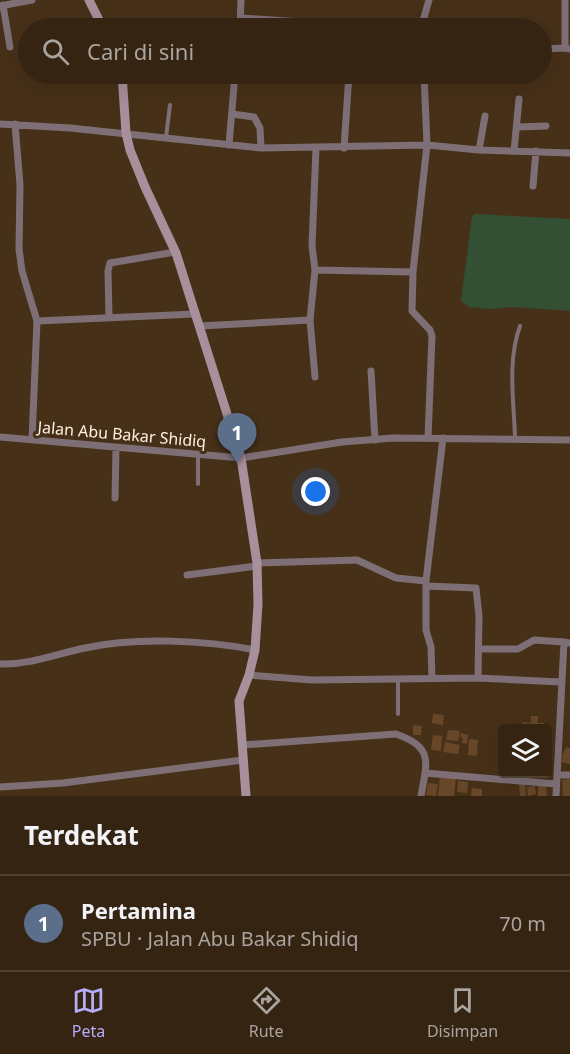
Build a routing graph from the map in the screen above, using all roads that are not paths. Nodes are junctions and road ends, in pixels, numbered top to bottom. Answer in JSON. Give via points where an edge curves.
{"nodes":[{"id":1,"x":32,"y":0,"type":"edge"},
{"id":2,"x":88,"y":0,"type":"edge"},
{"id":3,"x":241,"y":0,"type":"edge"},
{"id":4,"x":429,"y":0,"type":"edge"},
{"id":5,"x":565,"y":0,"type":"edge"},
{"id":6,"x":1,"y":5,"type":"edge"},
{"id":7,"x":98,"y":18,"type":"edge"},
{"id":8,"x":241,"y":18,"type":"edge"},
{"id":9,"x":424,"y":18,"type":"edge"},
{"id":10,"x":10,"y":47,"type":"dead end"},
{"id":11,"x":567,"y":48,"type":"edge"},
{"id":12,"x":552,"y":49,"type":"edge"},
{"id":13,"x":123,"y":84,"type":"edge"},
{"id":14,"x":234,"y":84,"type":"edge"},
{"id":15,"x":348,"y":84,"type":"edge"},
{"id":16,"x":424,"y":84,"type":"edge"},
{"id":17,"x":519,"y":99,"type":"dead end"},
{"id":18,"x":170,"y":105,"type":"dead end"},
{"id":19,"x":232,"y":114,"type":"junction"},
{"id":20,"x":485,"y":116,"type":"dead end"},
{"id":21,"x":0,"y":124,"type":"edge"},
{"id":22,"x":15,"y":124,"type":"junction"},
{"id":23,"x":546,"y":126,"type":"dead end"},
{"id":24,"x":517,"y":127,"type":"junction"},
{"id":25,"x":126,"y":133,"type":"junction"},
{"id":26,"x":166,"y":138,"type":"junction"},
{"id":27,"x":229,"y":145,"type":"junction"},
{"id":28,"x":427,"y":145,"type":"junction"},
{"id":29,"x":261,"y":148,"type":"junction"},
{"id":30,"x":316,"y":148,"type":"junction"},
{"id":31,"x":344,"y":148,"type":"junction"},
{"id":32,"x":479,"y":150,"type":"junction"},
{"id":33,"x":514,"y":151,"type":"junction"},
{"id":34,"x":536,"y":151,"type":"junction"},
{"id":35,"x":570,"y":153,"type":"edge"},
{"id":36,"x":533,"y":186,"type":"dead end"},
{"id":37,"x":175,"y":252,"type":"junction"},
{"id":38,"x":315,"y":270,"type":"junction"},
{"id":39,"x":413,"y":272,"type":"junction"},
{"id":40,"x":195,"y":314,"type":"junction"},
{"id":41,"x":109,"y":317,"type":"junction"},
{"id":42,"x":310,"y":320,"type":"junction"},
{"id":43,"x":37,"y":321,"type":"junction"},
{"id":44,"x":200,"y":326,"type":"junction"},
{"id":45,"x":520,"y":326,"type":"dead end"},
{"id":46,"x":371,"y":371,"type":"dead end"},
{"id":47,"x":315,"y":377,"type":"dead end"},
{"id":48,"x":0,"y":437,"type":"edge"},
{"id":49,"x":428,"y":438,"type":"junction"},
{"id":50,"x":443,"y":438,"type":"junction"},
{"id":51,"x":515,"y":438,"type":"junction"},
{"id":52,"x":32,"y":439,"type":"junction"},
{"id":53,"x":375,"y":440,"type":"junction"},
{"id":54,"x":570,"y":440,"type":"edge"},
{"id":55,"x":116,"y":448,"type":"junction"},
{"id":56,"x":198,"y":455,"type":"junction"},
{"id":57,"x":241,"y":458,"type":"junction"},
{"id":58,"x":198,"y":484,"type":"dead end"},
{"id":59,"x":114,"y":498,"type":"dead end"},
{"id":60,"x":257,"y":565,"type":"junction"},
{"id":61,"x":187,"y":575,"type":"dead end"},
{"id":62,"x":426,"y":584,"type":"junction"},
{"id":63,"x":567,"y":643,"type":"edge"},
{"id":64,"x":479,"y":649,"type":"junction"},
{"id":65,"x":255,"y":650,"type":"junction"},
{"id":66,"x":0,"y":664,"type":"edge"},
{"id":67,"x":249,"y":675,"type":"junction"},
{"id":68,"x":478,"y":678,"type":"junction"},
{"id":69,"x":398,"y":679,"type":"junction"},
{"id":70,"x":432,"y":679,"type":"junction"},
{"id":71,"x":561,"y":682,"type":"junction"},
{"id":72,"x":398,"y":714,"type":"dead end"},
{"id":73,"x":242,"y":745,"type":"junction"},
{"id":74,"x":243,"y":760,"type":"junction"},
{"id":75,"x":425,"y":773,"type":"junction"},
{"id":76,"x":556,"y":775,"type":"junction"},
{"id":77,"x":570,"y":775,"type":"edge"},
{"id":78,"x":556,"y":784,"type":"junction"},
{"id":79,"x":0,"y":788,"type":"edge"},
{"id":80,"x":246,"y":796,"type":"edge"},
{"id":81,"x":421,"y":796,"type":"edge"},
{"id":82,"x":556,"y":796,"type":"edge"}],
"edges":[{"from":1,"to":6,"type":"street"},
{"from":2,"to":7,"type":"street"},
{"from":3,"to":8,"type":"street"},
{"from":4,"to":9,"type":"street"},
{"from":5,"to":11,"type":"street"},
{"from":6,"to":10,"type":"street"},
{"from":11,"to":12,"type":"street"},
{"from":13,"to":25,"type":"street"},
{"from":14,"to":19,"type":"street"},
{"from":15,"to":31,"type":"street"},
{"from":16,"to":28,"type":"street"},
{"from":17,"to":24,"type":"street"},
{"from":18,"to":26,"type":"lane"},
{"from":19,"to":27,"type":"street"},
{"from":19,"to":29,"type":"street","via":[[254,117],[260,128]]},
{"from":20,"to":32,"type":"street"},
{"from":21,"to":22,"type":"street"},
{"from":22,"to":25,"type":"street"},
{"from":22,"to":43,"type":"street","via":[[20,185],[19,249]]},
{"from":23,"to":24,"type":"street"},
{"from":24,"to":33,"type":"street"},
{"from":25,"to":26,"type":"street"},
{"from":25,"to":37,"type":"street"},
{"from":26,"to":27,"type":"street"},
{"from":27,"to":29,"type":"street"},
{"from":28,"to":31,"type":"street"},
{"from":28,"to":32,"type":"street"},
{"from":28,"to":39,"type":"street"},
{"from":29,"to":30,"type":"street"},
{"from":30,"to":31,"type":"street"},
{"from":30,"to":38,"type":"street","via":[[312,246]]},
{"from":32,"to":33,"type":"street"},
{"from":33,"to":34,"type":"street"},
{"from":34,"to":35,"type":"street"},
{"from":34,"to":36,"type":"street"},
{"from":37,"to":40,"type":"street"},
{"from":37,"to":41,"type":"street","via":[[110,262]]},
{"from":38,"to":39,"type":"street"},
{"from":38,"to":42,"type":"street"},
{"from":39,"to":49,"type":"street","via":[[412,311],[432,336]]},
{"from":40,"to":41,"type":"street"},
{"from":40,"to":44,"type":"street"},
{"from":41,"to":43,"type":"street"},
{"from":42,"to":44,"type":"street"},
{"from":42,"to":47,"type":"street"},
{"from":43,"to":52,"type":"street"},
{"from":44,"to":57,"type":"street"},
{"from":45,"to":51,"type":"lane","via":[[512,358]]},
{"from":46,"to":53,"type":"street"},
{"from":48,"to":52,"type":"street","name":"Jalan Abu Bakar Shidiq"},
{"from":49,"to":50,"type":"street","name":"Jalan Abu Bakar Shidiq"},
{"from":49,"to":53,"type":"street","name":"Jalan Abu Bakar Shidiq"},
{"from":50,"to":51,"type":"street","name":"Jalan Abu Bakar Shidiq"},
{"from":50,"to":62,"type":"street"},
{"from":51,"to":54,"type":"street","name":"Jalan Abu Bakar Shidiq"},
{"from":52,"to":55,"type":"street","name":"Jalan Abu Bakar Shidiq"},
{"from":53,"to":57,"type":"street","name":"Jalan Abu Bakar Shidiq"},
{"from":55,"to":56,"type":"street","name":"Jalan Abu Bakar Shidiq"},
{"from":55,"to":59,"type":"street"},
{"from":56,"to":57,"type":"street","name":"Jalan Abu Bakar Shidiq"},
{"from":56,"to":58,"type":"lane"},
{"from":57,"to":60,"type":"street"},
{"from":60,"to":61,"type":"street"},
{"from":60,"to":62,"type":"street","via":[[357,560],[396,578]]},
{"from":60,"to":65,"type":"street"},
{"from":62,"to":64,"type":"street","via":[[476,588]]},
{"from":62,"to":70,"type":"street"},
{"from":63,"to":64,"type":"street","via":[[534,640],[518,649]]},
{"from":63,"to":71,"type":"street"},
{"from":64,"to":68,"type":"street"},
{"from":65,"to":66,"type":"street","via":[[225,644],[121,642],[52,658]]},
{"from":65,"to":67,"type":"street"},
{"from":67,"to":69,"type":"street","via":[[312,680]]},
{"from":67,"to":73,"type":"street","via":[[239,701]]},
{"from":68,"to":70,"type":"street"},
{"from":68,"to":71,"type":"street"},
{"from":69,"to":70,"type":"street"},
{"from":69,"to":72,"type":"lane"},
{"from":71,"to":76,"type":"street"},
{"from":73,"to":74,"type":"street"},
{"from":73,"to":75,"type":"street","via":[[396,734],[419,744],[425,758]]},
{"from":74,"to":79,"type":"street"},
{"from":74,"to":80,"type":"street"},
{"from":75,"to":78,"type":"street"},
{"from":75,"to":81,"type":"street"},
{"from":76,"to":77,"type":"street"},
{"from":76,"to":78,"type":"street"},
{"from":78,"to":82,"type":"street"}]}
